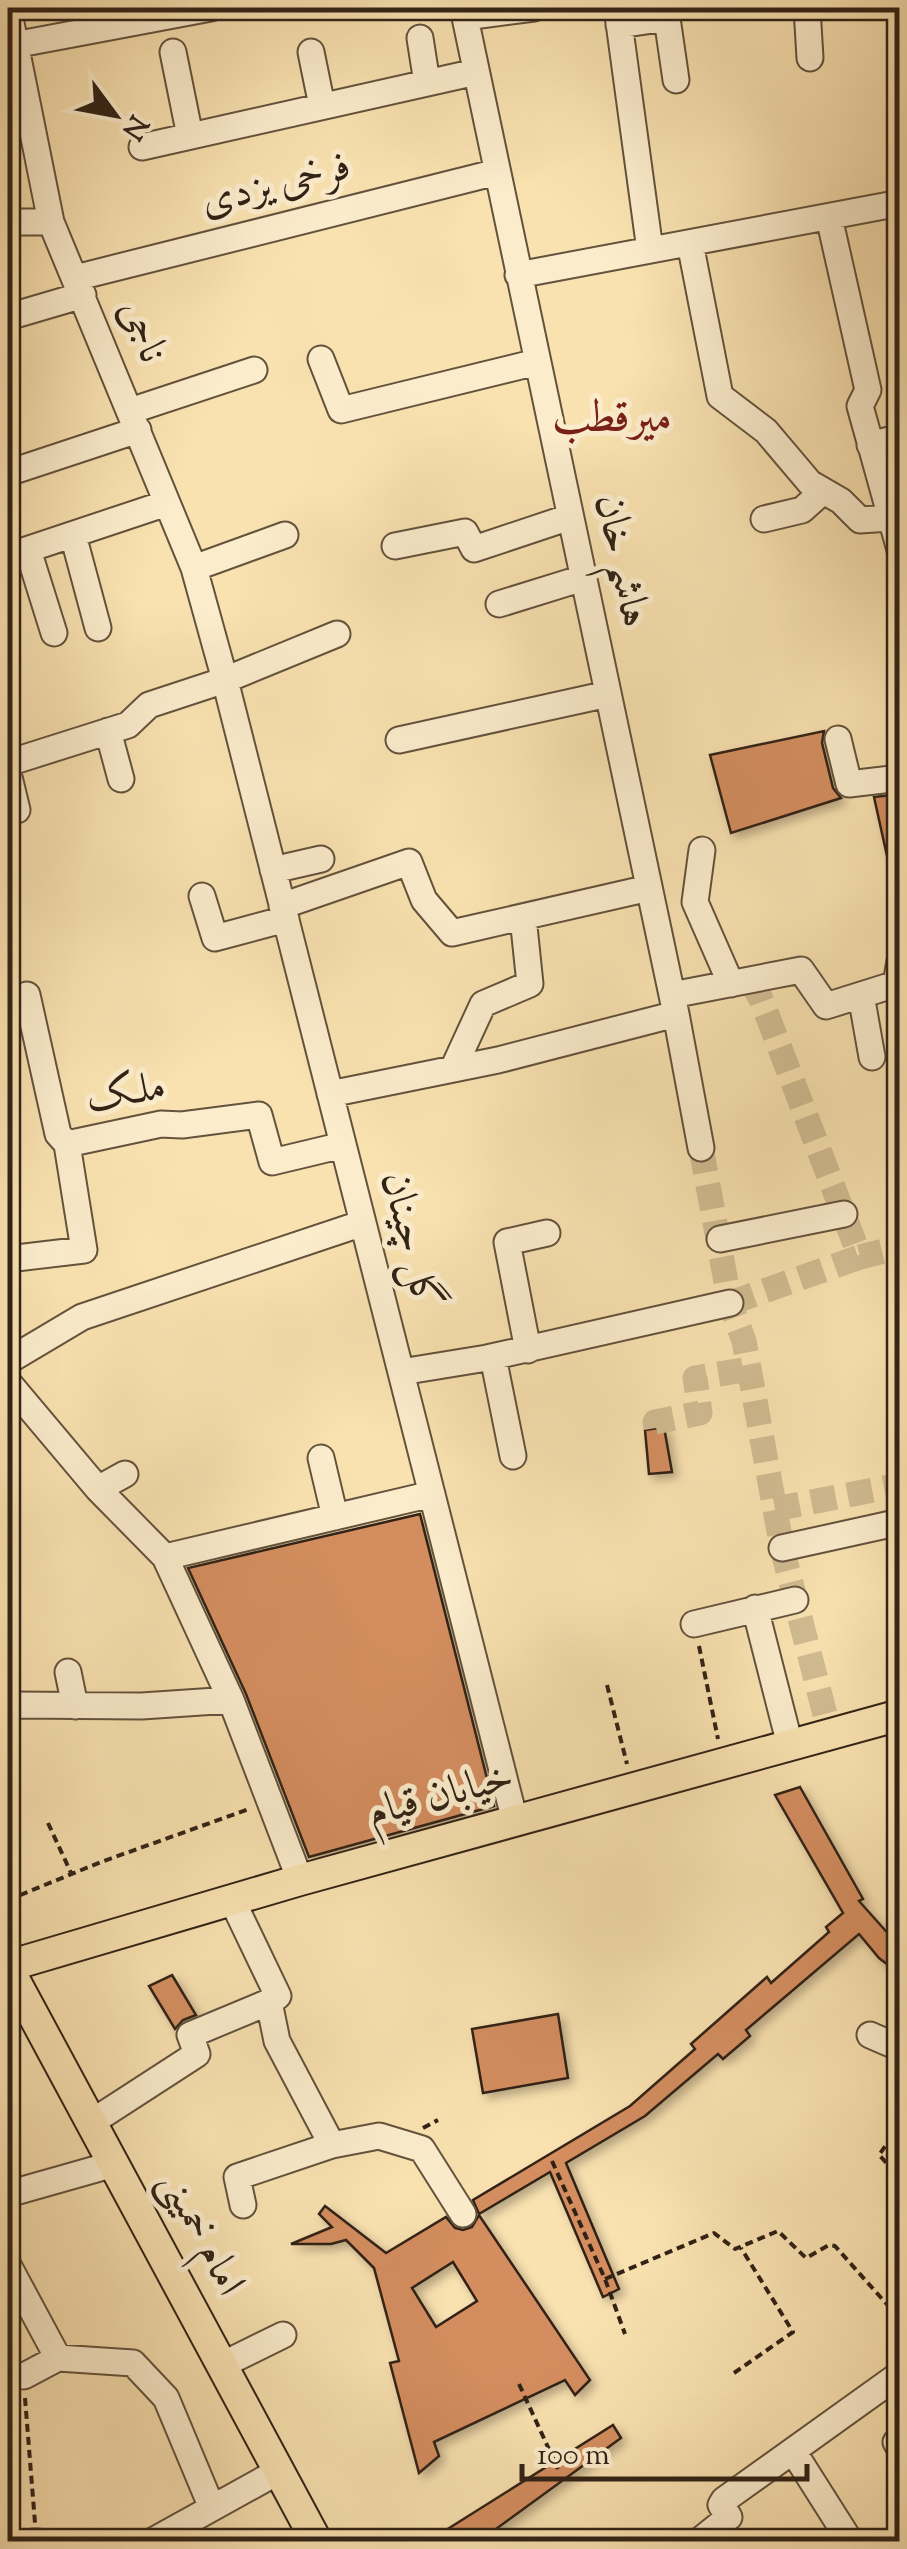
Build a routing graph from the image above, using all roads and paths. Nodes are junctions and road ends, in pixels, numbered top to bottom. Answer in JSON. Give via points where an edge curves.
{"nodes":[{"id":1,"x":8,"y":8,"type":"edge"},
{"id":2,"x":210,"y":8,"type":"edge"},
{"id":3,"x":534,"y":8,"type":"edge"},
{"id":4,"x":807,"y":8,"type":"edge"},
{"id":5,"x":464,"y":12,"type":"edge"},
{"id":6,"x":618,"y":16,"type":"edge"},
{"id":7,"x":420,"y":38,"type":"dead end"},
{"id":8,"x":14,"y":45,"type":"junction"},
{"id":9,"x":173,"y":52,"type":"dead end"},
{"id":10,"x":311,"y":52,"type":"dead end"},
{"id":11,"x":810,"y":58,"type":"dead end"},
{"id":12,"x":476,"y":72,"type":"junction"},
{"id":13,"x":676,"y":80,"type":"dead end"},
{"id":14,"x":427,"y":82,"type":"junction"},
{"id":15,"x":322,"y":106,"type":"junction"},
{"id":16,"x":190,"y":136,"type":"junction"},
{"id":17,"x":142,"y":147,"type":"dead end"},
{"id":18,"x":496,"y":172,"type":"junction"},
{"id":19,"x":900,"y":203,"type":"edge"},
{"id":20,"x":829,"y":217,"type":"junction"},
{"id":21,"x":8,"y":222,"type":"edge"},
{"id":22,"x":51,"y":222,"type":"junction"},
{"id":23,"x":690,"y":243,"type":"junction"},
{"id":24,"x":650,"y":250,"type":"junction"},
{"id":25,"x":518,"y":276,"type":"junction"},
{"id":26,"x":79,"y":286,"type":"junction"},
{"id":27,"x":8,"y":317,"type":"edge"},
{"id":28,"x":321,"y":359,"type":"dead end"},
{"id":29,"x":537,"y":362,"type":"junction"},
{"id":30,"x":254,"y":370,"type":"dead end"},
{"id":31,"x":134,"y":421,"type":"junction"},
{"id":32,"x":900,"y":436,"type":"edge"},
{"id":33,"x":870,"y":445,"type":"junction"},
{"id":34,"x":8,"y":473,"type":"edge"},
{"id":35,"x":822,"y":492,"type":"junction"},
{"id":36,"x":167,"y":503,"type":"junction"},
{"id":37,"x":570,"y":517,"type":"junction"},
{"id":38,"x":890,"y":518,"type":"junction"},
{"id":39,"x":764,"y":520,"type":"dead end"},
{"id":40,"x":72,"y":535,"type":"junction"},
{"id":41,"x":285,"y":536,"type":"dead end"},
{"id":42,"x":395,"y":546,"type":"dead end"},
{"id":43,"x":900,"y":550,"type":"edge"},
{"id":44,"x":18,"y":553,"type":"edge"},
{"id":45,"x":194,"y":568,"type":"junction"},
{"id":46,"x":583,"y":578,"type":"junction"},
{"id":47,"x":499,"y":604,"type":"dead end"},
{"id":48,"x":98,"y":628,"type":"dead end"},
{"id":49,"x":54,"y":633,"type":"dead end"},
{"id":50,"x":337,"y":634,"type":"dead end"},
{"id":51,"x":225,"y":680,"type":"junction"},
{"id":52,"x":608,"y":694,"type":"junction"},
{"id":53,"x":108,"y":732,"type":"junction"},
{"id":54,"x":838,"y":739,"type":"dead end"},
{"id":55,"x":399,"y":740,"type":"dead end"},
{"id":56,"x":8,"y":763,"type":"edge"},
{"id":57,"x":8,"y":773,"type":"edge"},
{"id":58,"x":900,"y":778,"type":"edge"},
{"id":59,"x":121,"y":779,"type":"dead end"},
{"id":60,"x":17,"y":810,"type":"dead end"},
{"id":61,"x":702,"y":850,"type":"dead end"},
{"id":62,"x":322,"y":859,"type":"dead end"},
{"id":63,"x":274,"y":870,"type":"junction"},
{"id":64,"x":649,"y":888,"type":"junction"},
{"id":65,"x":202,"y":896,"type":"dead end"},
{"id":66,"x":284,"y":913,"type":"junction"},
{"id":67,"x":523,"y":917,"type":"junction"},
{"id":68,"x":900,"y":961,"type":"edge"},
{"id":69,"x":731,"y":984,"type":"junction"},
{"id":70,"x":27,"y":995,"type":"dead end"},
{"id":71,"x":861,"y":995,"type":"junction"},
{"id":72,"x":674,"y":1004,"type":"junction"},
{"id":73,"x":872,"y":1057,"type":"dead end"},
{"id":74,"x":452,"y":1069,"type":"junction"},
{"id":75,"x":330,"y":1094,"type":"junction"},
{"id":76,"x":67,"y":1144,"type":"junction"},
{"id":77,"x":343,"y":1144,"type":"junction"},
{"id":78,"x":700,"y":1148,"type":"tunnel mouth"},
{"id":79,"x":844,"y":1214,"type":"dead end"},
{"id":80,"x":363,"y":1223,"type":"junction"},
{"id":81,"x":547,"y":1233,"type":"dead end"},
{"id":82,"x":720,"y":1239,"type":"dead end"},
{"id":83,"x":8,"y":1259,"type":"edge"},
{"id":84,"x":730,"y":1303,"type":"tunnel mouth"},
{"id":85,"x":528,"y":1350,"type":"junction"},
{"id":86,"x":493,"y":1357,"type":"junction"},
{"id":87,"x":8,"y":1361,"type":"edge"},
{"id":88,"x":401,"y":1372,"type":"junction"},
{"id":89,"x":8,"y":1382,"type":"edge"},
{"id":90,"x":512,"y":1456,"type":"dead end"},
{"id":91,"x":321,"y":1458,"type":"dead end"},
{"id":92,"x":125,"y":1474,"type":"dead end"},
{"id":93,"x":98,"y":1490,"type":"junction"},
{"id":94,"x":432,"y":1494,"type":"junction"},
{"id":95,"x":336,"y":1517,"type":"junction"},
{"id":96,"x":900,"y":1522,"type":"edge"},
{"id":97,"x":782,"y":1548,"type":"dead end"},
{"id":98,"x":165,"y":1557,"type":"junction"},
{"id":99,"x":795,"y":1600,"type":"dead end"},
{"id":100,"x":754,"y":1608,"type":"junction"},
{"id":101,"x":694,"y":1624,"type":"joint"},
{"id":102,"x":68,"y":1672,"type":"dead end"},
{"id":103,"x":607,"y":1685,"type":"dead end"},
{"id":104,"x":231,"y":1700,"type":"junction"},
{"id":105,"x":74,"y":1706,"type":"junction"},
{"id":106,"x":8,"y":1708,"type":"edge"},
{"id":107,"x":900,"y":1715,"type":"edge"},
{"id":108,"x":790,"y":1745,"type":"junction"},
{"id":109,"x":723,"y":1764,"type":"junction"},
{"id":110,"x":632,"y":1788,"type":"junction"},
{"id":111,"x":268,"y":1803,"type":"junction"},
{"id":112,"x":515,"y":1820,"type":"junction"},
{"id":113,"x":48,"y":1822,"type":"dead end"},
{"id":114,"x":72,"y":1875,"type":"junction"},
{"id":115,"x":300,"y":1880,"type":"junction"},
{"id":116,"x":8,"y":1900,"type":"edge"},
{"id":117,"x":232,"y":1900,"type":"junction"},
{"id":118,"x":8,"y":1967,"type":"edge"},
{"id":119,"x":16,"y":2002,"type":"edge"},
{"id":120,"x":269,"y":2002,"type":"junction"},
{"id":121,"x":870,"y":2034,"type":"dead end"},
{"id":122,"x":900,"y":2048,"type":"edge"},
{"id":123,"x":92,"y":2122,"type":"junction"},
{"id":124,"x":900,"y":2125,"type":"edge"},
{"id":125,"x":332,"y":2145,"type":"junction"},
{"id":126,"x":552,"y":2162,"type":"dead end"},
{"id":127,"x":114,"y":2164,"type":"junction"},
{"id":128,"x":900,"y":2177,"type":"edge"},
{"id":129,"x":8,"y":2194,"type":"edge"},
{"id":130,"x":243,"y":2206,"type":"dead end"},
{"id":131,"x":463,"y":2214,"type":"dead end"},
{"id":132,"x":741,"y":2248,"type":"junction"},
{"id":133,"x":8,"y":2265,"type":"edge"},
{"id":134,"x":605,"y":2279,"type":"junction"},
{"id":135,"x":900,"y":2300,"type":"edge"},
{"id":136,"x":890,"y":2308,"type":"junction"},
{"id":137,"x":900,"y":2319,"type":"edge"},
{"id":138,"x":625,"y":2334,"type":"dead end"},
{"id":139,"x":282,"y":2335,"type":"dead end"},
{"id":140,"x":58,"y":2358,"type":"junction"},
{"id":141,"x":222,"y":2365,"type":"junction"},
{"id":142,"x":734,"y":2372,"type":"dead end"},
{"id":143,"x":900,"y":2374,"type":"edge"},
{"id":144,"x":24,"y":2376,"type":"joint"},
{"id":145,"x":519,"y":2384,"type":"dead end"},
{"id":146,"x":900,"y":2439,"type":"edge"},
{"id":147,"x":900,"y":2449,"type":"edge"},
{"id":148,"x":793,"y":2450,"type":"junction"},
{"id":149,"x":558,"y":2469,"type":"dead end"},
{"id":150,"x":278,"y":2471,"type":"junction"},
{"id":151,"x":212,"y":2508,"type":"junction"},
{"id":152,"x":36,"y":2541,"type":"edge"},
{"id":153,"x":850,"y":2541,"type":"edge"},
{"id":154,"x":151,"y":2542,"type":"edge"},
{"id":155,"x":317,"y":2542,"type":"edge"},
{"id":156,"x":698,"y":2542,"type":"edge"}],
"edges":[{"from":1,"to":8,"type":"street","name":"ناجی"},
{"from":2,"to":8,"type":"street"},
{"from":3,"to":5,"type":"street"},
{"from":4,"to":11,"type":"street"},
{"from":5,"to":12,"type":"street","name":"هاشم خان"},
{"from":6,"to":13,"type":"street","via":[[667,18]]},
{"from":6,"to":24,"type":"street"},
{"from":7,"to":14,"type":"street"},
{"from":8,"to":22,"type":"street","name":"ناجی"},
{"from":9,"to":16,"type":"street"},
{"from":10,"to":15,"type":"street"},
{"from":12,"to":14,"type":"street"},
{"from":12,"to":18,"type":"street","name":"هاشم خان"},
{"from":14,"to":15,"type":"street"},
{"from":15,"to":16,"type":"street"},
{"from":16,"to":17,"type":"street"},
{"from":18,"to":25,"type":"street","name":"هاشم خان"},
{"from":18,"to":26,"type":"street","name":"فرخی یزدی"},
{"from":19,"to":20,"type":"street"},
{"from":20,"to":23,"type":"street"},
{"from":20,"to":33,"type":"street","via":[[868,390],[860,406]]},
{"from":21,"to":22,"type":"street"},
{"from":22,"to":26,"type":"street","name":"ناجی"},
{"from":23,"to":24,"type":"street"},
{"from":23,"to":35,"type":"street","via":[[720,396],[766,431]]},
{"from":24,"to":25,"type":"street"},
{"from":25,"to":29,"type":"street","name":"هاشم خان"},
{"from":26,"to":27,"type":"street","name":"فرخی یزدی"},
{"from":26,"to":31,"type":"street","name":"ناجی"},
{"from":28,"to":29,"type":"street","via":[[341,410]]},
{"from":29,"to":37,"type":"street","name":"هاشم خان"},
{"from":30,"to":31,"type":"street"},
{"from":31,"to":34,"type":"street"},
{"from":31,"to":36,"type":"street","name":"ناجی"},
{"from":32,"to":33,"type":"street"},
{"from":33,"to":38,"type":"street"},
{"from":35,"to":38,"type":"street","via":[[860,520]]},
{"from":35,"to":39,"type":"street","via":[[804,521]]},
{"from":36,"to":40,"type":"street"},
{"from":36,"to":45,"type":"street","name":"ناجی"},
{"from":37,"to":42,"type":"street","via":[[474,549],[465,532]]},
{"from":37,"to":46,"type":"street","name":"هاشم خان"},
{"from":38,"to":43,"type":"street"},
{"from":40,"to":44,"type":"street"},
{"from":40,"to":48,"type":"street"},
{"from":41,"to":45,"type":"street"},
{"from":44,"to":49,"type":"street"},
{"from":45,"to":51,"type":"street","name":"ناجی"},
{"from":46,"to":47,"type":"street"},
{"from":46,"to":52,"type":"street","name":"هاشم خان"},
{"from":50,"to":51,"type":"street"},
{"from":51,"to":53,"type":"street","via":[[149,705],[128,726]]},
{"from":51,"to":63,"type":"street","name":"گل چینان"},
{"from":52,"to":55,"type":"street"},
{"from":52,"to":64,"type":"street","name":"هاشم خان"},
{"from":53,"to":56,"type":"street"},
{"from":53,"to":59,"type":"street"},
{"from":54,"to":58,"type":"street","via":[[849,784]]},
{"from":57,"to":60,"type":"street"},
{"from":61,"to":69,"type":"street","via":[[695,902]]},
{"from":62,"to":63,"type":"street"},
{"from":63,"to":66,"type":"street","name":"گل چینان"},
{"from":64,"to":67,"type":"street"},
{"from":64,"to":72,"type":"street","name":"هاشم خان"},
{"from":65,"to":66,"type":"street","via":[[216,938]]},
{"from":66,"to":67,"type":"street","via":[[409,862],[424,900],[452,932]]},
{"from":66,"to":75,"type":"street","name":"گل چینان"},
{"from":67,"to":74,"type":"street","via":[[530,984],[482,1004]]},
{"from":68,"to":71,"type":"street","via":[[896,984]]},
{"from":69,"to":71,"type":"street","via":[[801,970],[826,1006]]},
{"from":69,"to":72,"type":"street"},
{"from":70,"to":76,"type":"street","via":[[58,1134]]},
{"from":71,"to":73,"type":"street"},
{"from":72,"to":74,"type":"street"},
{"from":72,"to":78,"type":"street","name":"هاشم خان"},
{"from":74,"to":75,"type":"street"},
{"from":75,"to":77,"type":"street","name":"گل چینان"},
{"from":76,"to":77,"type":"street","name":"ملک","via":[[161,1124],[259,1115],[272,1162]]},
{"from":76,"to":83,"type":"street","name":"ملک","via":[[84,1250]]},
{"from":77,"to":80,"type":"street","name":"گل چینان"},
{"from":79,"to":82,"type":"street"},
{"from":80,"to":87,"type":"street","via":[[82,1317]]},
{"from":80,"to":88,"type":"street","name":"گل چینان"},
{"from":81,"to":85,"type":"street","via":[[507,1242]]},
{"from":84,"to":85,"type":"street"},
{"from":85,"to":86,"type":"street"},
{"from":86,"to":88,"type":"street"},
{"from":86,"to":90,"type":"street"},
{"from":88,"to":94,"type":"street","name":"گل چینان"},
{"from":89,"to":93,"type":"street"},
{"from":91,"to":95,"type":"street"},
{"from":92,"to":93,"type":"street"},
{"from":93,"to":98,"type":"street"},
{"from":94,"to":95,"type":"street"},
{"from":94,"to":112,"type":"street","name":"گل چینان"},
{"from":95,"to":98,"type":"street"},
{"from":96,"to":97,"type":"street"},
{"from":98,"to":104,"type":"street"},
{"from":99,"to":100,"type":"street"},
{"from":100,"to":101,"type":"street"},
{"from":100,"to":108,"type":"street"},
{"from":101,"to":109,"type":"path"},
{"from":102,"to":105,"type":"street"},
{"from":103,"to":110,"type":"path"},
{"from":104,"to":105,"type":"street"},
{"from":104,"to":111,"type":"street"},
{"from":105,"to":106,"type":"street"},
{"from":107,"to":108,"type":"main road","name":"خیابان قیام"},
{"from":108,"to":109,"type":"main road","name":"خیابان قیام"},
{"from":109,"to":110,"type":"main road","name":"خیابان قیام"},
{"from":110,"to":112,"type":"main road","name":"خیابان قیام"},
{"from":111,"to":114,"type":"path"},
{"from":111,"to":115,"type":"street"},
{"from":112,"to":115,"type":"main road","name":"خیابان قیام"},
{"from":113,"to":114,"type":"path"},
{"from":114,"to":116,"type":"path"},
{"from":115,"to":117,"type":"main road","name":"خیابان قیام"},
{"from":117,"to":118,"type":"main road","name":"خیابان قیام"},
{"from":117,"to":120,"type":"street","via":[[278,1996]]},
{"from":118,"to":119,"type":"main road","name":"امام خمینی"},
{"from":119,"to":123,"type":"main road","name":"امام خمینی"},
{"from":120,"to":123,"type":"street","via":[[190,2035],[198,2054]]},
{"from":120,"to":125,"type":"street","via":[[277,2041]]},
{"from":121,"to":122,"type":"street"},
{"from":123,"to":127,"type":"main road","name":"امام خمینی"},
{"from":124,"to":128,"type":"path","via":[[879,2155]]},
{"from":125,"to":130,"type":"street","via":[[237,2177]]},
{"from":125,"to":131,"type":"street","via":[[379,2136],[422,2149]]},
{"from":126,"to":134,"type":"path"},
{"from":127,"to":129,"type":"street"},
{"from":127,"to":141,"type":"main road","name":"امام خمینی"},
{"from":132,"to":134,"type":"path","via":[[714,2233]]},
{"from":132,"to":136,"type":"path","via":[[778,2231],[806,2258],[832,2245]]},
{"from":132,"to":142,"type":"path","via":[[793,2332]]},
{"from":133,"to":140,"type":"street"},
{"from":134,"to":138,"type":"path"},
{"from":135,"to":136,"type":"path"},
{"from":136,"to":137,"type":"path"},
{"from":139,"to":141,"type":"street"},
{"from":140,"to":144,"type":"street"},
{"from":140,"to":151,"type":"street","via":[[133,2363],[166,2398]]},
{"from":141,"to":150,"type":"main road","name":"امام خمینی"},
{"from":143,"to":148,"type":"street"},
{"from":144,"to":152,"type":"path"},
{"from":145,"to":149,"type":"path"},
{"from":146,"to":147,"type":"street"},
{"from":148,"to":153,"type":"street"},
{"from":148,"to":156,"type":"street","via":[[724,2500],[729,2516]]},
{"from":150,"to":151,"type":"street"},
{"from":150,"to":155,"type":"main road","name":"امام خمینی"},
{"from":151,"to":154,"type":"street"}]}
